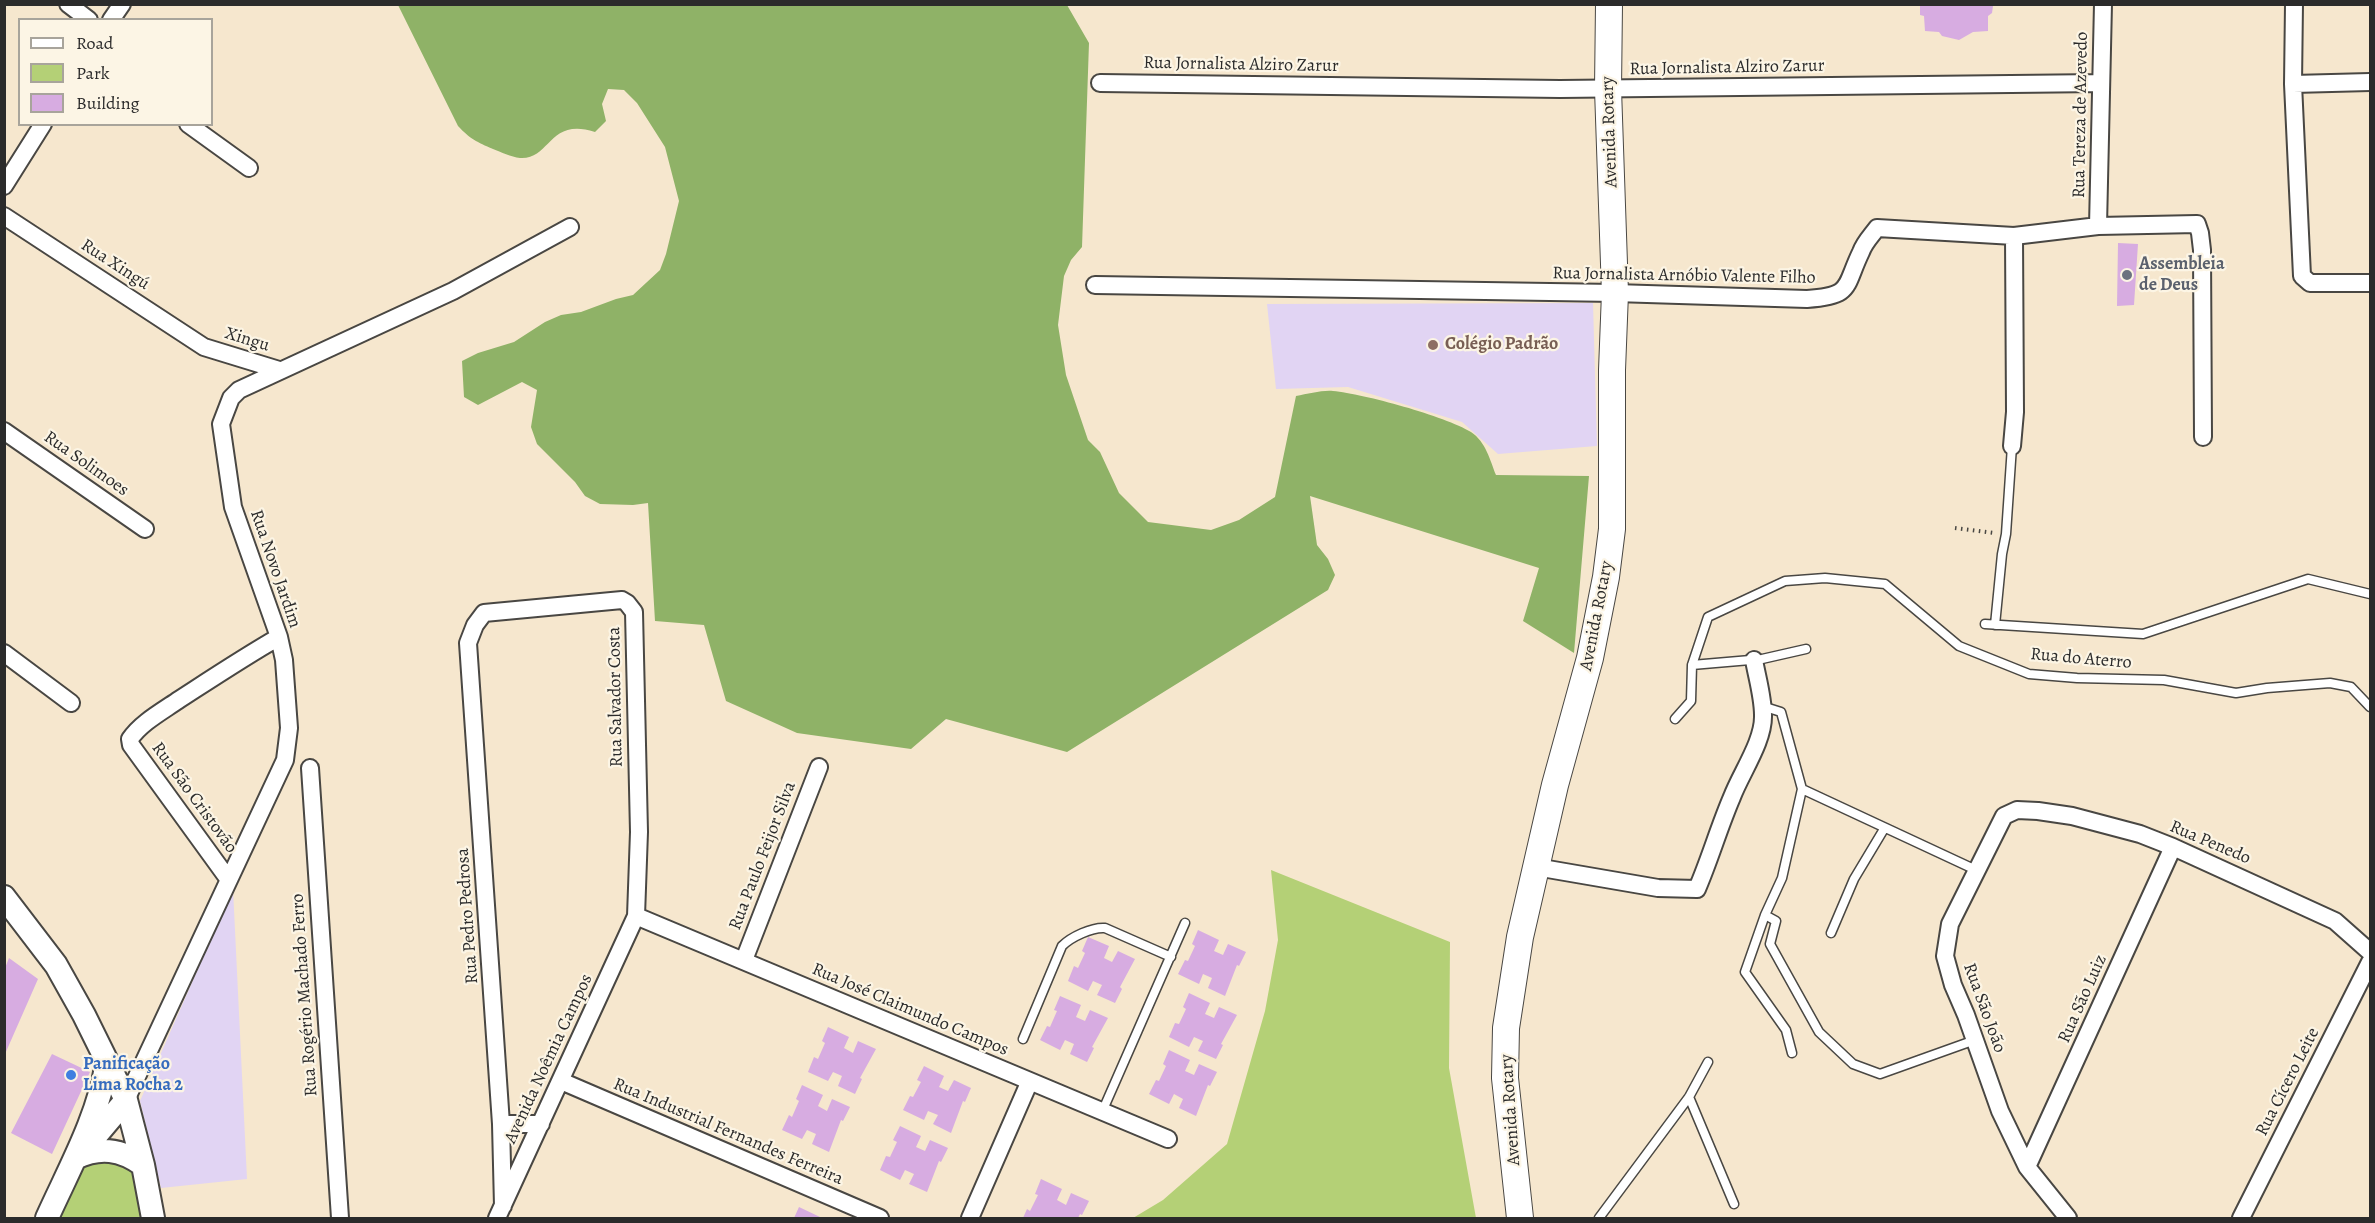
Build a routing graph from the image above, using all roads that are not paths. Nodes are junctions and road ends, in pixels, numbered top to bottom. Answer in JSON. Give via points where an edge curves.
{"nodes":[{"id":1,"x":68,"y":4,"type":"edge"},
{"id":2,"x":122,"y":4,"type":"edge"},
{"id":3,"x":1609,"y":4,"type":"edge"},
{"id":4,"x":2103,"y":4,"type":"edge"},
{"id":5,"x":2294,"y":4,"type":"edge"},
{"id":6,"x":86,"y":18,"type":"edge"},
{"id":7,"x":112,"y":18,"type":"edge"},
{"id":8,"x":2370,"y":82,"type":"edge"},
{"id":9,"x":1100,"y":83,"type":"dead end"},
{"id":10,"x":2101,"y":83,"type":"junction"},
{"id":11,"x":2293,"y":84,"type":"junction"},
{"id":12,"x":1608,"y":89,"type":"junction"},
{"id":13,"x":43,"y":126,"type":"edge"},
{"id":14,"x":191,"y":126,"type":"edge"},
{"id":15,"x":249,"y":168,"type":"dead end"},
{"id":16,"x":5,"y":185,"type":"edge"},
{"id":17,"x":4,"y":216,"type":"edge"},
{"id":18,"x":2098,"y":226,"type":"junction"},
{"id":19,"x":570,"y":227,"type":"dead end"},
{"id":20,"x":2014,"y":236,"type":"junction"},
{"id":21,"x":2370,"y":283,"type":"edge"},
{"id":22,"x":1095,"y":285,"type":"dead end"},
{"id":23,"x":1615,"y":293,"type":"junction"},
{"id":24,"x":204,"y":347,"type":"joint"},
{"id":25,"x":279,"y":370,"type":"junction"},
{"id":26,"x":4,"y":431,"type":"edge"},
{"id":27,"x":2203,"y":437,"type":"dead end"},
{"id":28,"x":2012,"y":446,"type":"joint"},
{"id":29,"x":145,"y":529,"type":"dead end"},
{"id":30,"x":2369,"y":595,"type":"edge"},
{"id":31,"x":475,"y":625,"type":"joint"},
{"id":32,"x":279,"y":638,"type":"junction"},
{"id":33,"x":1806,"y":649,"type":"dead end"},
{"id":34,"x":4,"y":653,"type":"edge"},
{"id":35,"x":1754,"y":660,"type":"junction"},
{"id":36,"x":1692,"y":665,"type":"junction"},
{"id":37,"x":71,"y":703,"type":"dead end"},
{"id":38,"x":1762,"y":706,"type":"junction"},
{"id":39,"x":2370,"y":707,"type":"edge"},
{"id":40,"x":1675,"y":718,"type":"dead end"},
{"id":41,"x":819,"y":767,"type":"dead end"},
{"id":42,"x":310,"y":768,"type":"dead end"},
{"id":43,"x":1802,"y":789,"type":"junction"},
{"id":44,"x":2017,"y":810,"type":"joint"},
{"id":45,"x":1884,"y":829,"type":"junction"},
{"id":46,"x":2173,"y":847,"type":"junction"},
{"id":47,"x":1536,"y":867,"type":"junction"},
{"id":48,"x":1976,"y":870,"type":"junction"},
{"id":49,"x":229,"y":880,"type":"junction"},
{"id":50,"x":6,"y":903,"type":"edge"},
{"id":51,"x":1765,"y":915,"type":"junction"},
{"id":52,"x":636,"y":916,"type":"junction"},
{"id":53,"x":1185,"y":923,"type":"dead end"},
{"id":54,"x":1831,"y":933,"type":"dead end"},
{"id":55,"x":2370,"y":952,"type":"edge"},
{"id":56,"x":1171,"y":957,"type":"junction"},
{"id":57,"x":744,"y":960,"type":"junction"},
{"id":58,"x":2370,"y":962,"type":"edge"},
{"id":59,"x":1023,"y":1039,"type":"dead end"},
{"id":60,"x":1976,"y":1040,"type":"junction"},
{"id":61,"x":1792,"y":1053,"type":"dead end"},
{"id":62,"x":107,"y":1062,"type":"junction"},
{"id":63,"x":1708,"y":1062,"type":"dead end"},
{"id":64,"x":561,"y":1081,"type":"junction"},
{"id":65,"x":1029,"y":1083,"type":"junction"},
{"id":66,"x":1689,"y":1097,"type":"junction"},
{"id":67,"x":126,"y":1100,"type":"junction"},
{"id":68,"x":1102,"y":1113,"type":"junction"},
{"id":69,"x":501,"y":1124,"type":"junction"},
{"id":70,"x":541,"y":1124,"type":"junction"},
{"id":71,"x":1168,"y":1139,"type":"dead end"},
{"id":72,"x":74,"y":1158,"type":"junction"},
{"id":73,"x":143,"y":1165,"type":"junction"},
{"id":74,"x":2027,"y":1167,"type":"junction"},
{"id":75,"x":1734,"y":1204,"type":"dead end"},
{"id":76,"x":500,"y":1212,"type":"edge"},
{"id":77,"x":47,"y":1218,"type":"edge"},
{"id":78,"x":153,"y":1218,"type":"edge"},
{"id":79,"x":340,"y":1218,"type":"edge"},
{"id":80,"x":880,"y":1218,"type":"edge"},
{"id":81,"x":970,"y":1218,"type":"edge"},
{"id":82,"x":1520,"y":1218,"type":"edge"},
{"id":83,"x":1599,"y":1218,"type":"edge"},
{"id":84,"x":2068,"y":1218,"type":"edge"},
{"id":85,"x":2241,"y":1218,"type":"edge"}],
"edges":[{"from":1,"to":6,"type":"street"},
{"from":2,"to":7,"type":"street"},
{"from":3,"to":12,"type":"main road","name":"Avenida Rotary"},
{"from":4,"to":10,"type":"street","name":"Rua Tereza de Azevedo"},
{"from":5,"to":11,"type":"street"},
{"from":8,"to":11,"type":"street"},
{"from":9,"to":12,"type":"street","name":"Rua Jornalista Alziro Zarur"},
{"from":10,"to":12,"type":"street","name":"Rua Jornalista Alziro Zarur"},
{"from":10,"to":18,"type":"street","name":"Rua Tereza de Azevedo"},
{"from":11,"to":21,"type":"street","via":[[2303,279],[2310,284]]},
{"from":12,"to":23,"type":"main road","name":"Avenida Rotary"},
{"from":13,"to":16,"type":"street"},
{"from":14,"to":15,"type":"street"},
{"from":17,"to":24,"type":"street","name":"Rua Xingú"},
{"from":18,"to":20,"type":"street","name":"Rua Jornalista Arnóbio Valente Filho"},
{"from":18,"to":27,"type":"street","name":"Rua Jornalista Arnóbio Valente Filho","via":[[2197,224],[2202,250]]},
{"from":19,"to":25,"type":"street","name":"Rua Novo Jardim","via":[[453,291]]},
{"from":20,"to":23,"type":"street","name":"Rua Jornalista Arnóbio Valente Filho","via":[[1877,228],[1861,250],[1847,288],[1824,298]]},
{"from":20,"to":28,"type":"street"},
{"from":22,"to":23,"type":"street","name":"Rua Jornalista Arnóbio Valente Filho"},
{"from":23,"to":47,"type":"main road","name":"Avenida Rotary","via":[[1612,529],[1606,577],[1590,658]]},
{"from":24,"to":25,"type":"street","name":"Xingu"},
{"from":25,"to":32,"type":"street","name":"Rua Novo Jardim","via":[[239,390],[231,398],[221,424],[233,507]]},
{"from":26,"to":29,"type":"street","name":"Rua Solimoes"},
{"from":28,"to":30,"type":"lane","via":[[2006,534],[1990,625],[2143,634],[2308,579]]},
{"from":31,"to":52,"type":"street","name":"Rua Salvador Costa","via":[[484,612],[622,600],[632,607],[639,832]]},
{"from":31,"to":69,"type":"street","name":"Rua Pedro Pedrosa","via":[[468,643]]},
{"from":32,"to":49,"type":"street","name":"Rua Novo Jardim","via":[[289,744]]},
{"from":32,"to":49,"type":"street","name":"Rua São Cristovão","via":[[156,715],[130,739]]},
{"from":33,"to":35,"type":"lane"},
{"from":34,"to":37,"type":"street"},
{"from":35,"to":36,"type":"lane"},
{"from":35,"to":38,"type":"street"},
{"from":36,"to":39,"type":"lane","name":"Rua do Aterro","via":[[1708,617],[1785,581],[1825,578],[1885,584],[1959,646],[2029,674],[2164,680],[2236,693],[2330,683],[2350,687]]},
{"from":36,"to":40,"type":"lane","name":"Rua do Aterro","via":[[1691,701]]},
{"from":38,"to":43,"type":"lane","via":[[1782,712]]},
{"from":38,"to":47,"type":"street","via":[[1759,738],[1731,798],[1697,889],[1658,888]]},
{"from":41,"to":57,"type":"street","name":"Rua Paulo Feijor Silva"},
{"from":42,"to":79,"type":"street","name":"Rua Rogério Machado Ferro"},
{"from":43,"to":45,"type":"lane"},
{"from":43,"to":51,"type":"lane","via":[[1782,878]]},
{"from":44,"to":46,"type":"street","name":"Rua Penedo","via":[[2072,816]]},
{"from":44,"to":48,"type":"street","name":"Rua São João","via":[[2004,816]]},
{"from":45,"to":48,"type":"lane"},
{"from":45,"to":54,"type":"lane","via":[[1854,879]]},
{"from":46,"to":55,"type":"street","name":"Rua Penedo","via":[[2335,921]]},
{"from":46,"to":74,"type":"street","name":"Rua São Luiz"},
{"from":47,"to":82,"type":"main road","name":"Avenida Rotary","via":[[1506,1028],[1505,1077]]},
{"from":48,"to":60,"type":"street","name":"Rua São João","via":[[1950,924],[1946,956],[1953,985]]},
{"from":49,"to":67,"type":"street","name":"Rua Novo Jardim"},
{"from":50,"to":62,"type":"street","via":[[56,965]]},
{"from":51,"to":60,"type":"lane","via":[[1776,921],[1770,944],[1819,1032],[1853,1064],[1880,1074]]},
{"from":51,"to":61,"type":"lane","via":[[1745,972],[1786,1030]]},
{"from":52,"to":57,"type":"street","name":"Rua José Claimundo Campos"},
{"from":52,"to":64,"type":"street","name":"Avenida Noêmia Campos"},
{"from":53,"to":56,"type":"lane"},
{"from":56,"to":59,"type":"lane","via":[[1105,928],[1067,941]]},
{"from":56,"to":68,"type":"lane"},
{"from":57,"to":65,"type":"street","name":"Rua José Claimundo Campos"},
{"from":58,"to":85,"type":"street","name":"Rua Cícero Leite"},
{"from":60,"to":74,"type":"street","name":"Rua São João","via":[[2000,1111]]},
{"from":62,"to":67,"type":"street"},
{"from":62,"to":72,"type":"street","via":[[95,1114]]},
{"from":63,"to":66,"type":"lane"},
{"from":64,"to":70,"type":"street","name":"Avenida Noêmia Campos"},
{"from":64,"to":80,"type":"street","name":"Rua Industrial Fernandes Ferreira"},
{"from":65,"to":68,"type":"street","name":"Rua José Claimundo Campos"},
{"from":65,"to":81,"type":"street"},
{"from":66,"to":75,"type":"lane"},
{"from":66,"to":83,"type":"lane"},
{"from":67,"to":72,"type":"street"},
{"from":67,"to":73,"type":"street"},
{"from":68,"to":71,"type":"street","name":"Rua José Claimundo Campos"},
{"from":69,"to":70,"type":"street"},
{"from":69,"to":76,"type":"street","name":"Rua Pedro Pedrosa"},
{"from":70,"to":76,"type":"street","name":"Avenida Noêmia Campos"},
{"from":72,"to":73,"type":"street","via":[[110,1150],[131,1156]]},
{"from":72,"to":77,"type":"street"},
{"from":73,"to":78,"type":"street"},
{"from":74,"to":84,"type":"street","name":"Rua São João"}]}
